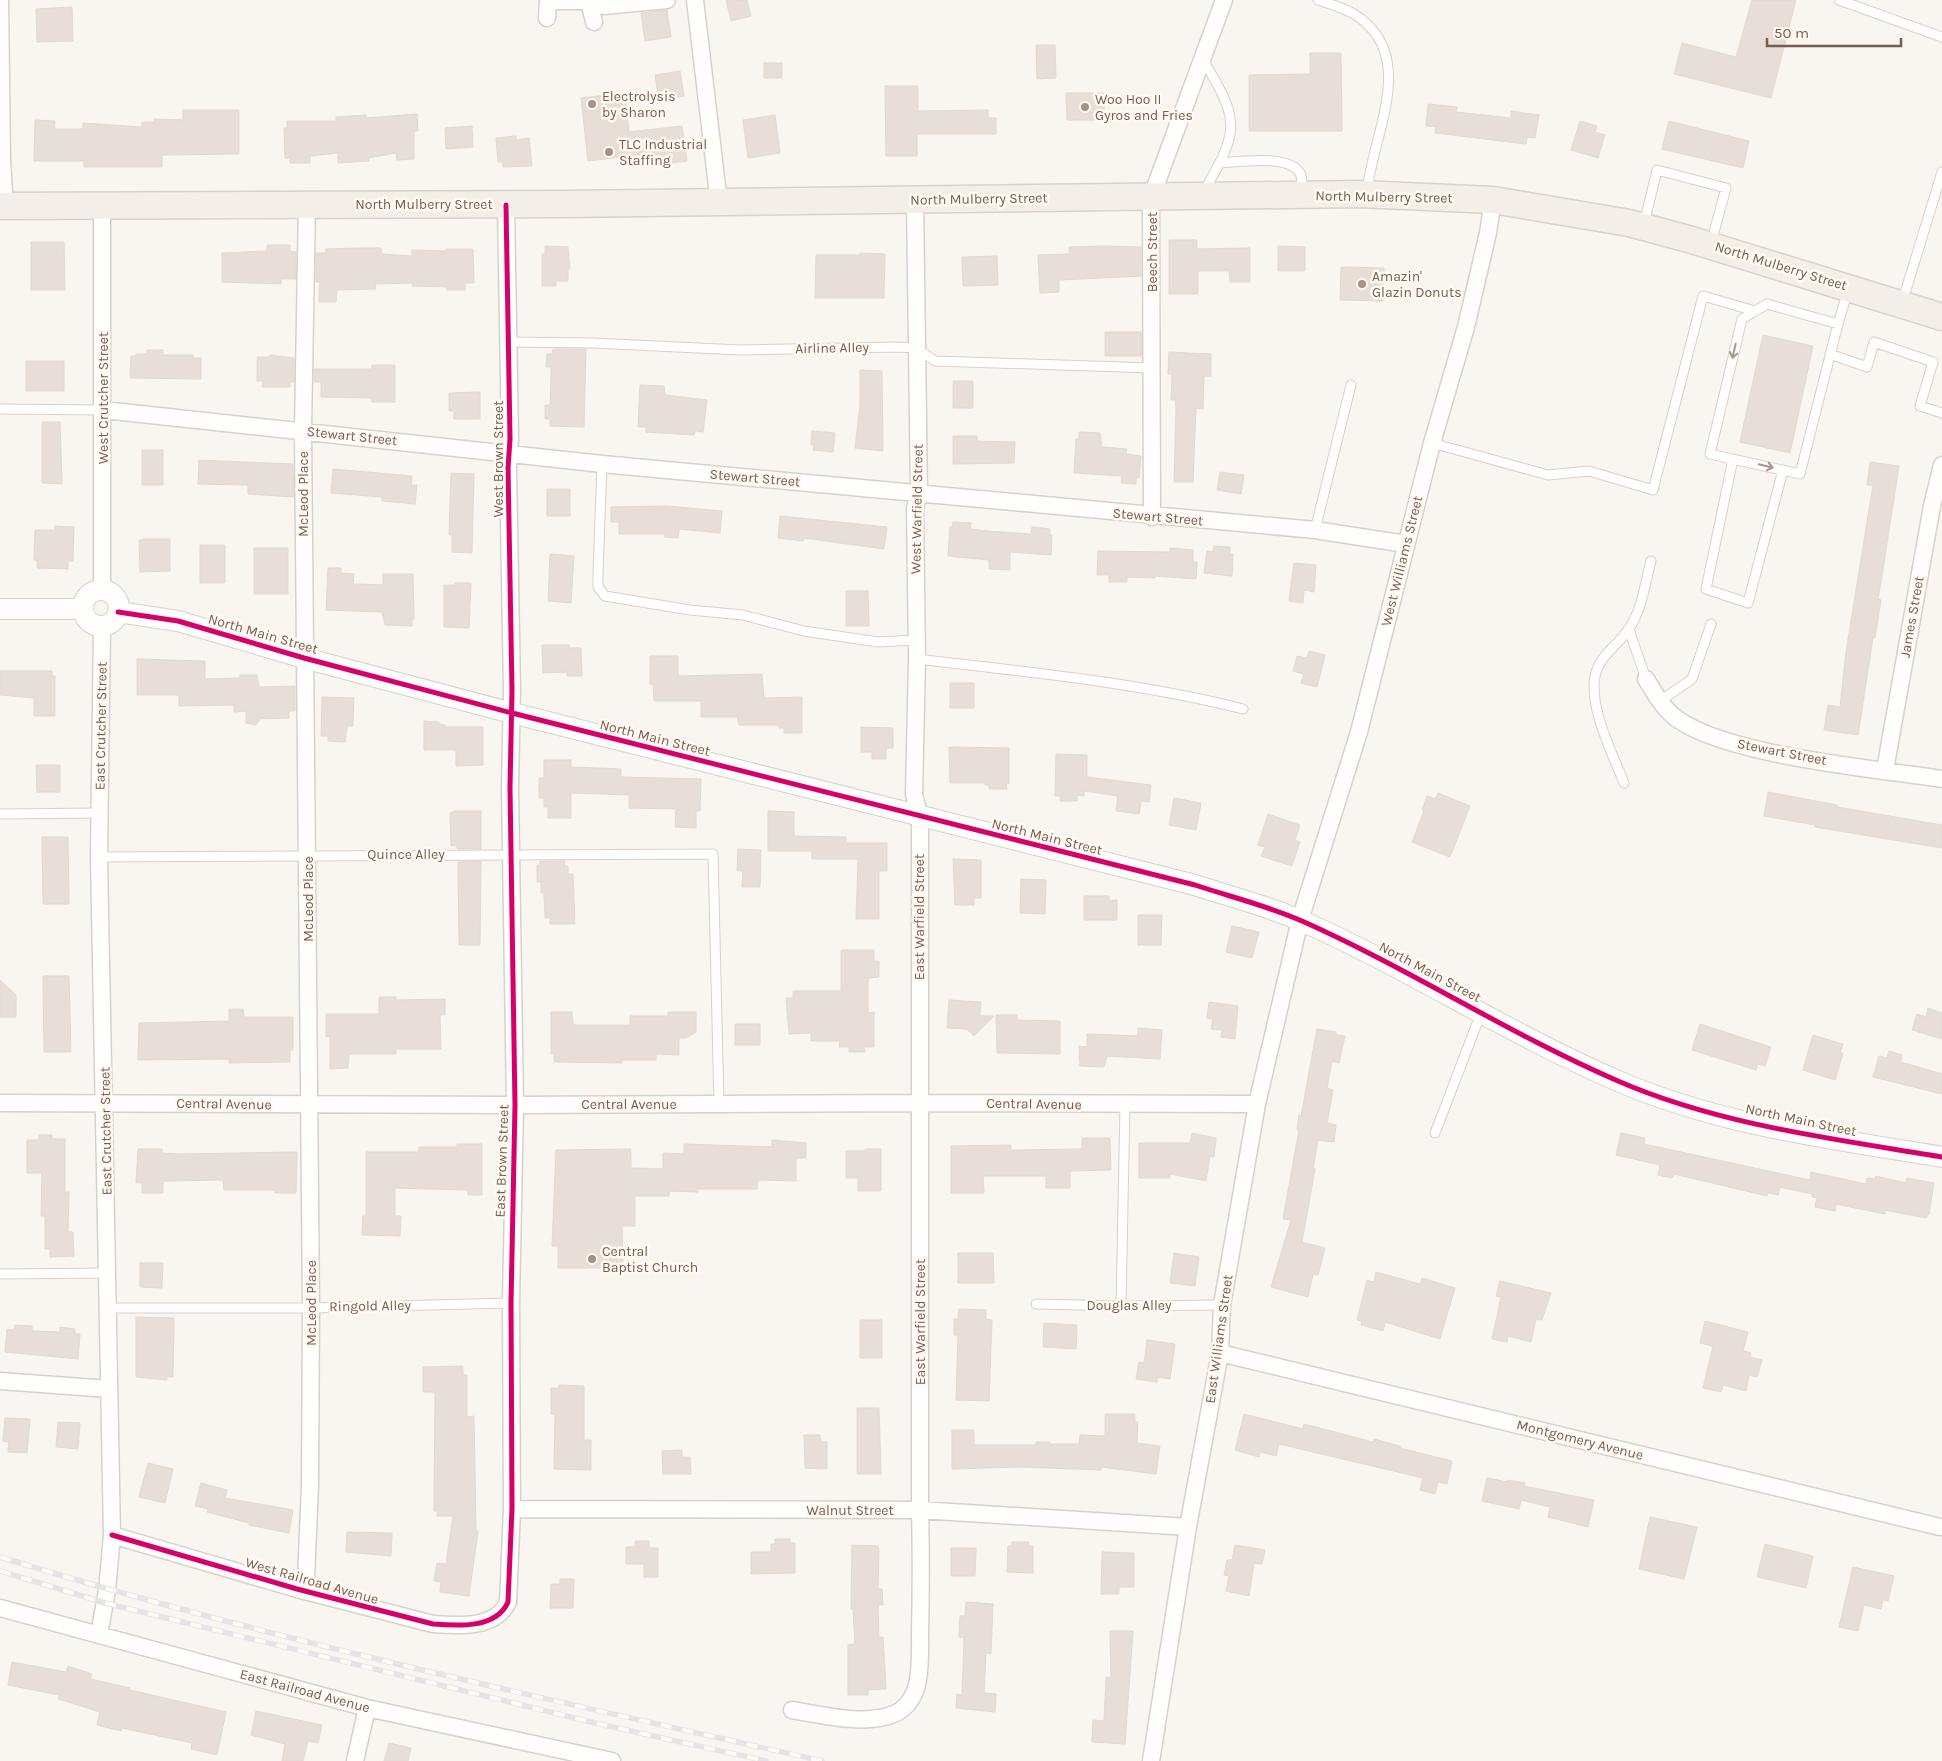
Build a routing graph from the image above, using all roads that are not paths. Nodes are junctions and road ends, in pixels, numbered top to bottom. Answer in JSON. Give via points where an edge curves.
{"nodes":[{"id":1,"x":0,"y":0,"type":"edge"},
{"id":2,"x":668,"y":0,"type":"edge"},
{"id":3,"x":695,"y":0,"type":"edge"},
{"id":4,"x":1224,"y":0,"type":"edge"},
{"id":5,"x":1318,"y":0,"type":"edge"},
{"id":6,"x":1839,"y":0,"type":"edge"},
{"id":7,"x":589,"y":1,"type":"junction"},
{"id":8,"x":547,"y":18,"type":"dead end"},
{"id":9,"x":594,"y":22,"type":"dead end"},
{"id":10,"x":1942,"y":37,"type":"edge"},
{"id":11,"x":1202,"y":58,"type":"junction"},
{"id":12,"x":1220,"y":163,"type":"junction"},
{"id":13,"x":1942,"y":172,"type":"edge"},
{"id":14,"x":1302,"y":195,"type":"junction"},
{"id":15,"x":1366,"y":195,"type":"junction"},
{"id":16,"x":1200,"y":197,"type":"junction"},
{"id":17,"x":1151,"y":198,"type":"junction"},
{"id":18,"x":915,"y":200,"type":"junction"},
{"id":19,"x":1493,"y":200,"type":"junction"},
{"id":20,"x":719,"y":203,"type":"junction"},
{"id":21,"x":307,"y":204,"type":"junction"},
{"id":22,"x":506,"y":204,"type":"junction"},
{"id":23,"x":102,"y":205,"type":"junction"},
{"id":24,"x":2,"y":206,"type":"edge"},
{"id":25,"x":1643,"y":227,"type":"junction"},
{"id":26,"x":1711,"y":245,"type":"junction"},
{"id":27,"x":1849,"y":286,"type":"junction"},
{"id":28,"x":1901,"y":304,"type":"junction"},
{"id":29,"x":1755,"y":310,"type":"junction"},
{"id":30,"x":1942,"y":317,"type":"edge"},
{"id":31,"x":1838,"y":324,"type":"junction"},
{"id":32,"x":508,"y":342,"type":"junction"},
{"id":33,"x":916,"y":348,"type":"junction"},
{"id":34,"x":1830,"y":354,"type":"junction"},
{"id":35,"x":1152,"y":368,"type":"junction"},
{"id":36,"x":1351,"y":385,"type":"dead end"},
{"id":37,"x":0,"y":409,"type":"edge"},
{"id":38,"x":104,"y":410,"type":"junction"},
{"id":39,"x":1942,"y":413,"type":"edge"},
{"id":40,"x":303,"y":430,"type":"junction"},
{"id":41,"x":1432,"y":443,"type":"junction"},
{"id":42,"x":510,"y":453,"type":"junction"},
{"id":43,"x":1733,"y":459,"type":"junction"},
{"id":44,"x":602,"y":464,"type":"junction"},
{"id":45,"x":1942,"y":465,"type":"edge"},
{"id":46,"x":1783,"y":470,"type":"junction"},
{"id":47,"x":919,"y":494,"type":"junction"},
{"id":48,"x":1152,"y":516,"type":"junction"},
{"id":49,"x":1314,"y":530,"type":"junction"},
{"id":50,"x":1406,"y":544,"type":"junction"},
{"id":51,"x":1651,"y":561,"type":"dead end"},
{"id":52,"x":102,"y":590,"type":"junction"},
{"id":53,"x":0,"y":609,"type":"edge"},
{"id":54,"x":83,"y":609,"type":"junction"},
{"id":55,"x":118,"y":612,"type":"junction"},
{"id":56,"x":1711,"y":624,"type":"dead end"},
{"id":57,"x":102,"y":626,"type":"junction"},
{"id":58,"x":1629,"y":630,"type":"junction"},
{"id":59,"x":916,"y":640,"type":"junction"},
{"id":60,"x":304,"y":658,"type":"junction"},
{"id":61,"x":917,"y":659,"type":"junction"},
{"id":62,"x":1646,"y":679,"type":"joint"},
{"id":63,"x":1660,"y":701,"type":"junction"},
{"id":64,"x":1243,"y":709,"type":"dead end"},
{"id":65,"x":512,"y":713,"type":"junction"},
{"id":66,"x":1885,"y":770,"type":"junction"},
{"id":67,"x":1942,"y":779,"type":"edge"},
{"id":68,"x":1624,"y":783,"type":"dead end"},
{"id":69,"x":100,"y":813,"type":"junction"},
{"id":70,"x":0,"y":814,"type":"edge"},
{"id":71,"x":920,"y":817,"type":"junction"},
{"id":72,"x":511,"y":854,"type":"junction"},
{"id":73,"x":307,"y":855,"type":"junction"},
{"id":74,"x":99,"y":857,"type":"junction"},
{"id":75,"x":1300,"y":920,"type":"junction"},
{"id":76,"x":1481,"y":1012,"type":"junction"},
{"id":77,"x":105,"y":1102,"type":"junction"},
{"id":78,"x":919,"y":1102,"type":"junction"},
{"id":79,"x":0,"y":1103,"type":"edge"},
{"id":80,"x":719,"y":1104,"type":"junction"},
{"id":81,"x":1125,"y":1104,"type":"junction"},
{"id":82,"x":1258,"y":1104,"type":"junction"},
{"id":83,"x":310,"y":1105,"type":"junction"},
{"id":84,"x":515,"y":1105,"type":"junction"},
{"id":85,"x":1435,"y":1133,"type":"dead end"},
{"id":86,"x":1942,"y":1157,"type":"edge"},
{"id":87,"x":109,"y":1273,"type":"junction"},
{"id":88,"x":0,"y":1274,"type":"edge"},
{"id":89,"x":511,"y":1303,"type":"junction"},
{"id":90,"x":1036,"y":1304,"type":"dead end"},
{"id":91,"x":1222,"y":1305,"type":"junction"},
{"id":92,"x":1121,"y":1306,"type":"junction"},
{"id":93,"x":109,"y":1308,"type":"junction"},
{"id":94,"x":311,"y":1308,"type":"junction"},
{"id":95,"x":1220,"y":1352,"type":"junction"},
{"id":96,"x":0,"y":1381,"type":"edge"},
{"id":97,"x":109,"y":1389,"type":"junction"},
{"id":98,"x":512,"y":1509,"type":"junction"},
{"id":99,"x":920,"y":1510,"type":"junction"},
{"id":100,"x":1188,"y":1527,"type":"junction"},
{"id":101,"x":1940,"y":1527,"type":"dead end"},
{"id":102,"x":112,"y":1535,"type":"junction"},
{"id":103,"x":297,"y":1589,"type":"junction"},
{"id":104,"x":0,"y":1608,"type":"edge"},
{"id":105,"x":505,"y":1608,"type":"joint"},
{"id":106,"x":99,"y":1635,"type":"junction"},
{"id":107,"x":367,"y":1708,"type":"junction"},
{"id":108,"x":792,"y":1710,"type":"dead end"},
{"id":109,"x":355,"y":1761,"type":"edge"},
{"id":110,"x":612,"y":1761,"type":"edge"},
{"id":111,"x":1151,"y":1761,"type":"edge"}],
"edges":[{"from":1,"to":24,"type":"street"},
{"from":2,"to":7,"type":"street","via":[[604,6]]},
{"from":3,"to":20,"type":"street"},
{"from":4,"to":11,"type":"street","name":"Beech Street"},
{"from":5,"to":15,"type":"lane","via":[[1355,14],[1381,40],[1388,54],[1385,113]]},
{"from":6,"to":10,"type":"lane"},
{"from":7,"to":8,"type":"street","via":[[548,1]]},
{"from":7,"to":9,"type":"street"},
{"from":11,"to":12,"type":"lane","via":[[1230,110],[1231,135]]},
{"from":11,"to":17,"type":"street","name":"Beech Street"},
{"from":12,"to":14,"type":"lane","via":[[1278,161],[1292,164],[1302,178]]},
{"from":12,"to":16,"type":"lane"},
{"from":13,"to":28,"type":"lane"},
{"from":14,"to":15,"type":"main road","name":"North Mulberry Street"},
{"from":14,"to":16,"type":"main road","name":"North Mulberry Street"},
{"from":15,"to":19,"type":"main road","name":"North Mulberry Street"},
{"from":16,"to":17,"type":"main road","name":"North Mulberry Street"},
{"from":17,"to":18,"type":"main road","name":"North Mulberry Street"},
{"from":17,"to":35,"type":"street","name":"Beech Street"},
{"from":18,"to":20,"type":"main road","name":"North Mulberry Street"},
{"from":18,"to":33,"type":"street","name":"West Warfield Street"},
{"from":19,"to":25,"type":"main road","name":"North Mulberry Street"},
{"from":19,"to":41,"type":"street","name":"West Williams Street","via":[[1466,327]]},
{"from":20,"to":22,"type":"main road","name":"North Mulberry Street"},
{"from":21,"to":22,"type":"main road","name":"North Mulberry Street"},
{"from":21,"to":23,"type":"main road","name":"North Mulberry Street"},
{"from":21,"to":40,"type":"street","name":"McLeod Place"},
{"from":22,"to":32,"type":"street","name":"West Brown Street"},
{"from":23,"to":24,"type":"main road","name":"North Mulberry Street"},
{"from":23,"to":38,"type":"street","name":"West Crutcher Street"},
{"from":25,"to":26,"type":"main road","name":"North Mulberry Street"},
{"from":25,"to":26,"type":"lane","via":[[1657,170],[1726,188]]},
{"from":26,"to":27,"type":"main road","name":"North Mulberry Street"},
{"from":27,"to":28,"type":"main road","name":"North Mulberry Street"},
{"from":27,"to":31,"type":"lane"},
{"from":28,"to":30,"type":"main road","name":"North Mulberry Street"},
{"from":29,"to":31,"type":"lane","via":[[1767,304]]},
{"from":29,"to":41,"type":"lane","via":[[1703,296],[1653,490],[1589,471],[1548,475]]},
{"from":29,"to":43,"type":"lane","one_way":true,"via":[[1742,319],[1710,454]]},
{"from":31,"to":34,"type":"lane"},
{"from":32,"to":33,"type":"lane","name":"Airline Alley","via":[[740,350]]},
{"from":32,"to":42,"type":"street","name":"West Brown Street"},
{"from":33,"to":35,"type":"lane","via":[[935,361]]},
{"from":33,"to":47,"type":"street","name":"West Warfield Street"},
{"from":34,"to":39,"type":"lane","via":[[1867,367],[1874,342],[1933,362],[1920,406]]},
{"from":34,"to":46,"type":"lane","via":[[1800,474]]},
{"from":35,"to":48,"type":"street","name":"Beech Street"},
{"from":36,"to":49,"type":"lane"},
{"from":37,"to":38,"type":"lane"},
{"from":38,"to":40,"type":"street","name":"Stewart Street"},
{"from":38,"to":52,"type":"street","name":"West Crutcher Street"},
{"from":40,"to":42,"type":"street","name":"Stewart Street"},
{"from":40,"to":60,"type":"street","name":"McLeod Place"},
{"from":41,"to":50,"type":"street","name":"West Williams Street"},
{"from":42,"to":44,"type":"street","name":"Stewart Street"},
{"from":42,"to":65,"type":"street","name":"West Brown Street"},
{"from":43,"to":46,"type":"lane","one_way":true},
{"from":43,"to":46,"type":"lane","via":[[1706,589],[1748,603]]},
{"from":44,"to":47,"type":"street","name":"Stewart Street"},
{"from":44,"to":59,"type":"lane","via":[[598,587],[605,596],[742,615],[804,631],[878,642]]},
{"from":45,"to":66,"type":"street","name":"James Street"},
{"from":47,"to":48,"type":"street","name":"Stewart Street"},
{"from":47,"to":59,"type":"street","name":"West Warfield Street","via":[[915,508]]},
{"from":48,"to":49,"type":"street","name":"Stewart Street"},
{"from":49,"to":50,"type":"street","name":"Stewart Street"},
{"from":50,"to":75,"type":"street","name":"West Williams Street","via":[[1359,732]]},
{"from":51,"to":58,"type":"lane","via":[[1641,601]]},
{"from":52,"to":54,"type":"street","via":[[88,595]]},
{"from":52,"to":55,"type":"street","via":[[113,595],[119,606]]},
{"from":53,"to":54,"type":"street"},
{"from":54,"to":57,"type":"street","via":[[91,623]]},
{"from":55,"to":57,"type":"street","via":[[113,622]]},
{"from":55,"to":60,"type":"street","name":"North Main Street","via":[[178,621]]},
{"from":56,"to":63,"type":"lane","via":[[1692,679]]},
{"from":57,"to":69,"type":"street","name":"East Crutcher Street"},
{"from":58,"to":62,"type":"lane"},
{"from":58,"to":68,"type":"lane","via":[[1610,648],[1597,669],[1595,687],[1597,711]]},
{"from":59,"to":61,"type":"street","name":"West Warfield Street"},
{"from":60,"to":65,"type":"street","name":"North Main Street"},
{"from":60,"to":73,"type":"street","name":"McLeod Place"},
{"from":61,"to":64,"type":"lane","via":[[1095,680]]},
{"from":61,"to":71,"type":"street","name":"West Warfield Street","via":[[914,795]]},
{"from":62,"to":63,"type":"street","name":"Stewart Street"},
{"from":63,"to":66,"type":"street","name":"Stewart Street","via":[[1684,723],[1741,745]]},
{"from":65,"to":71,"type":"street","name":"North Main Street"},
{"from":65,"to":72,"type":"street","name":"East Brown Street"},
{"from":66,"to":67,"type":"street","name":"Stewart Street"},
{"from":69,"to":70,"type":"lane"},
{"from":69,"to":74,"type":"street","name":"East Crutcher Street"},
{"from":71,"to":75,"type":"street","name":"North Main Street","via":[[1195,885]]},
{"from":71,"to":78,"type":"street","name":"East Warfield Street"},
{"from":72,"to":73,"type":"lane","name":"Quince Alley"},
{"from":72,"to":80,"type":"lane","name":"Quince Alley","via":[[713,854]]},
{"from":72,"to":84,"type":"street","name":"East Brown Street"},
{"from":73,"to":74,"type":"lane","name":"Quince Alley"},
{"from":73,"to":83,"type":"street","name":"McLeod Place"},
{"from":74,"to":77,"type":"street","name":"East Crutcher Street"},
{"from":75,"to":76,"type":"street","name":"North Main Street"},
{"from":75,"to":82,"type":"street","name":"East Williams Street"},
{"from":76,"to":85,"type":"lane"},
{"from":76,"to":86,"type":"street","name":"North Main Street","via":[[1618,1081],[1691,1107],[1783,1129]]},
{"from":77,"to":79,"type":"street","name":"Central Avenue"},
{"from":77,"to":83,"type":"street","name":"Central Avenue"},
{"from":77,"to":87,"type":"street","name":"East Crutcher Street"},
{"from":78,"to":80,"type":"street","name":"Central Avenue"},
{"from":78,"to":81,"type":"street","name":"Central Avenue"},
{"from":78,"to":99,"type":"street","name":"East Warfield Street"},
{"from":80,"to":84,"type":"street","name":"Central Avenue"},
{"from":81,"to":82,"type":"street","name":"Central Avenue"},
{"from":81,"to":92,"type":"lane"},
{"from":82,"to":91,"type":"street","name":"East Williams Street"},
{"from":83,"to":84,"type":"street","name":"Central Avenue"},
{"from":83,"to":94,"type":"street","name":"McLeod Place"},
{"from":84,"to":89,"type":"street","name":"East Brown Street"},
{"from":87,"to":88,"type":"lane"},
{"from":87,"to":93,"type":"street","name":"East Crutcher Street"},
{"from":89,"to":94,"type":"lane","name":"Ringold Alley"},
{"from":89,"to":98,"type":"street","name":"East Brown Street"},
{"from":90,"to":92,"type":"lane","name":"Douglas Alley"},
{"from":91,"to":92,"type":"lane","name":"Douglas Alley"},
{"from":91,"to":95,"type":"street","name":"East Williams Street"},
{"from":93,"to":94,"type":"lane","name":"Ringold Alley"},
{"from":93,"to":97,"type":"street","name":"East Crutcher Street"},
{"from":94,"to":103,"type":"street","name":"McLeod Place","via":[[306,1580]]},
{"from":95,"to":100,"type":"street","name":"East Williams Street"},
{"from":95,"to":101,"type":"street","name":"Montgomery Avenue"},
{"from":96,"to":97,"type":"street"},
{"from":97,"to":102,"type":"street","name":"East Crutcher Street"},
{"from":98,"to":99,"type":"street","name":"Walnut Street"},
{"from":98,"to":105,"type":"street","name":"East Brown Street","via":[[508,1602]]},
{"from":99,"to":100,"type":"street","name":"Walnut Street"},
{"from":99,"to":108,"type":"street","name":"East Warfield Street","via":[[920,1651],[917,1686],[912,1697],[895,1714],[875,1719]]},
{"from":100,"to":111,"type":"street","name":"East Williams Street"},
{"from":102,"to":103,"type":"street","name":"West Railroad Avenue"},
{"from":102,"to":106,"type":"street","name":"East Crutcher Street"},
{"from":103,"to":105,"type":"street","name":"West Railroad Avenue","via":[[433,1624],[487,1621]]},
{"from":104,"to":106,"type":"street","name":"East Railroad Avenue"},
{"from":106,"to":107,"type":"street","name":"East Railroad Avenue"},
{"from":107,"to":109,"type":"street"},
{"from":107,"to":110,"type":"street","name":"East Railroad Avenue"}]}
